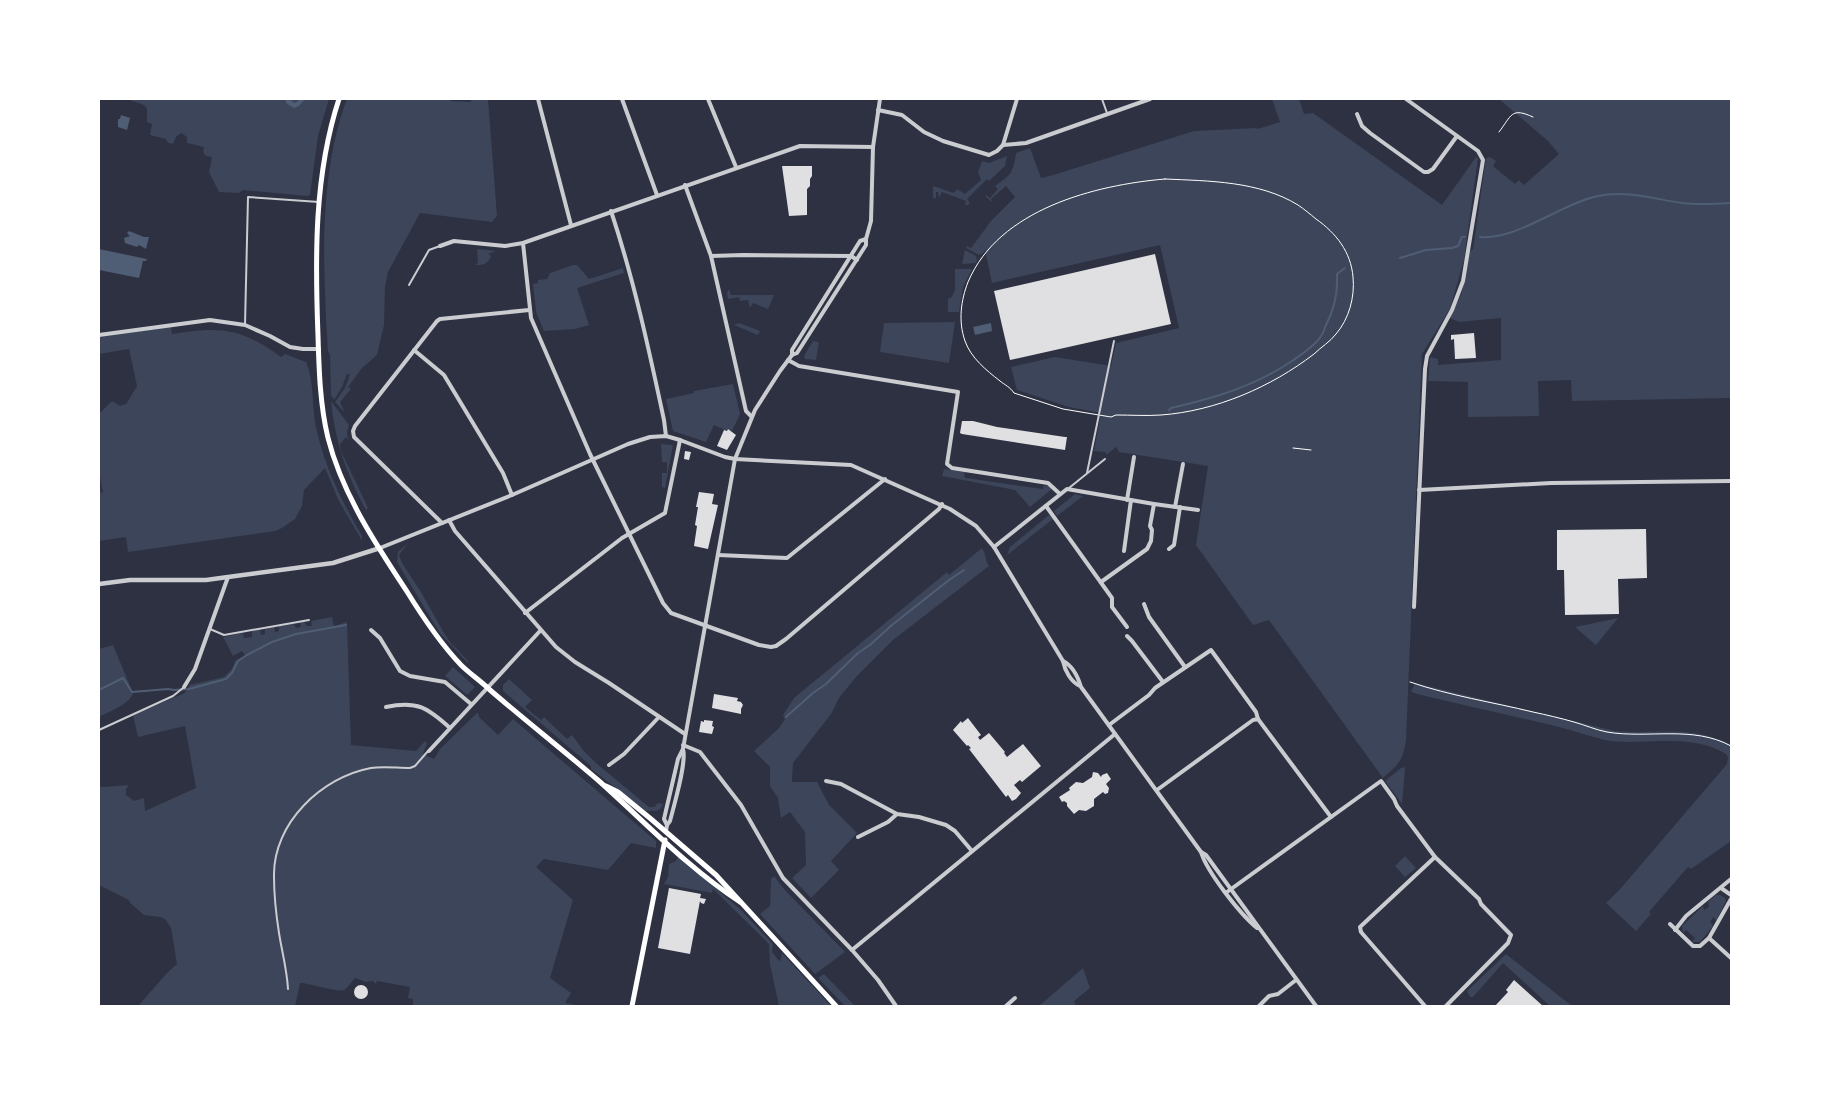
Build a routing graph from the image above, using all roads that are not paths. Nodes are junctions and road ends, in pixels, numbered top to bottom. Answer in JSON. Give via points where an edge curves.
{"nodes":[{"id":1,"x":339,"y":99,"type":"edge"},
{"id":2,"x":538,"y":99,"type":"edge"},
{"id":3,"x":622,"y":99,"type":"edge"},
{"id":4,"x":708,"y":99,"type":"edge"},
{"id":5,"x":880,"y":99,"type":"edge"},
{"id":6,"x":1017,"y":99,"type":"edge"},
{"id":7,"x":1102,"y":99,"type":"edge"},
{"id":8,"x":1150,"y":99,"type":"edge"},
{"id":9,"x":1406,"y":99,"type":"edge"},
{"id":10,"x":878,"y":110,"type":"junction"},
{"id":11,"x":1108,"y":113,"type":"junction"},
{"id":12,"x":1357,"y":114,"type":"dead end"},
{"id":13,"x":1457,"y":136,"type":"junction"},
{"id":14,"x":1002,"y":145,"type":"junction"},
{"id":15,"x":872,"y":147,"type":"junction"},
{"id":16,"x":736,"y":168,"type":"junction"},
{"id":17,"x":685,"y":185,"type":"junction"},
{"id":18,"x":657,"y":195,"type":"junction"},
{"id":19,"x":319,"y":202,"type":"junction"},
{"id":20,"x":611,"y":211,"type":"junction"},
{"id":21,"x":572,"y":225,"type":"junction"},
{"id":22,"x":866,"y":239,"type":"junction"},
{"id":23,"x":522,"y":243,"type":"junction"},
{"id":24,"x":440,"y":246,"type":"joint"},
{"id":25,"x":711,"y":256,"type":"junction"},
{"id":26,"x":851,"y":256,"type":"junction"},
{"id":27,"x":857,"y":260,"type":"junction"},
{"id":28,"x":409,"y":284,"type":"dead end"},
{"id":29,"x":529,"y":310,"type":"junction"},
{"id":30,"x":245,"y":325,"type":"junction"},
{"id":31,"x":99,"y":335,"type":"edge"},
{"id":32,"x":1114,"y":341,"type":"dead end"},
{"id":33,"x":319,"y":349,"type":"junction"},
{"id":34,"x":414,"y":350,"type":"junction"},
{"id":35,"x":792,"y":355,"type":"junction"},
{"id":36,"x":788,"y":360,"type":"junction"},
{"id":37,"x":751,"y":416,"type":"junction"},
{"id":38,"x":666,"y":436,"type":"junction"},
{"id":39,"x":680,"y":440,"type":"junction"},
{"id":40,"x":1134,"y":457,"type":"dead end"},
{"id":41,"x":593,"y":459,"type":"junction"},
{"id":42,"x":735,"y":459,"type":"junction"},
{"id":43,"x":1105,"y":459,"type":"dead end"},
{"id":44,"x":1183,"y":464,"type":"dead end"},
{"id":45,"x":1087,"y":473,"type":"junction"},
{"id":46,"x":885,"y":479,"type":"junction"},
{"id":47,"x":1731,"y":481,"type":"edge"},
{"id":48,"x":1067,"y":489,"type":"junction"},
{"id":49,"x":1419,"y":490,"type":"junction"},
{"id":50,"x":1060,"y":494,"type":"junction"},
{"id":51,"x":512,"y":495,"type":"junction"},
{"id":52,"x":1129,"y":500,"type":"junction"},
{"id":53,"x":942,"y":504,"type":"junction"},
{"id":54,"x":1154,"y":504,"type":"junction"},
{"id":55,"x":1046,"y":506,"type":"junction"},
{"id":56,"x":1178,"y":507,"type":"junction"},
{"id":57,"x":1198,"y":510,"type":"dead end"},
{"id":58,"x":449,"y":520,"type":"junction"},
{"id":59,"x":442,"y":523,"type":"junction"},
{"id":60,"x":629,"y":534,"type":"junction"},
{"id":61,"x":994,"y":547,"type":"junction"},
{"id":62,"x":380,"y":548,"type":"junction"},
{"id":63,"x":1169,"y":549,"type":"dead end"},
{"id":64,"x":1124,"y":551,"type":"dead end"},
{"id":65,"x":718,"y":555,"type":"junction"},
{"id":66,"x":228,"y":578,"type":"junction"},
{"id":67,"x":1101,"y":582,"type":"junction"},
{"id":68,"x":99,"y":584,"type":"edge"},
{"id":69,"x":1144,"y":604,"type":"dead end"},
{"id":70,"x":1414,"y":607,"type":"dead end"},
{"id":71,"x":525,"y":613,"type":"junction"},
{"id":72,"x":310,"y":620,"type":"dead end"},
{"id":73,"x":705,"y":625,"type":"junction"},
{"id":74,"x":1127,"y":627,"type":"dead end"},
{"id":75,"x":210,"y":629,"type":"junction"},
{"id":76,"x":371,"y":630,"type":"dead end"},
{"id":77,"x":540,"y":631,"type":"junction"},
{"id":78,"x":1127,"y":636,"type":"dead end"},
{"id":79,"x":1185,"y":666,"type":"junction"},
{"id":80,"x":1163,"y":682,"type":"junction"},
{"id":81,"x":184,"y":687,"type":"joint"},
{"id":82,"x":487,"y":687,"type":"junction"},
{"id":83,"x":471,"y":704,"type":"junction"},
{"id":84,"x":386,"y":708,"type":"dead end"},
{"id":85,"x":659,"y":717,"type":"junction"},
{"id":86,"x":1258,"y":718,"type":"junction"},
{"id":87,"x":1109,"y":725,"type":"junction"},
{"id":88,"x":450,"y":728,"type":"junction"},
{"id":89,"x":99,"y":730,"type":"edge"},
{"id":90,"x":685,"y":734,"type":"junction"},
{"id":91,"x":1115,"y":734,"type":"junction"},
{"id":92,"x":683,"y":747,"type":"junction"},
{"id":93,"x":429,"y":751,"type":"joint"},
{"id":94,"x":609,"y":765,"type":"dead end"},
{"id":95,"x":826,"y":782,"type":"dead end"},
{"id":96,"x":601,"y":783,"type":"junction"},
{"id":97,"x":1157,"y":790,"type":"junction"},
{"id":98,"x":897,"y":814,"type":"junction"},
{"id":99,"x":1330,"y":817,"type":"junction"},
{"id":100,"x":666,"y":828,"type":"junction"},
{"id":101,"x":858,"y":837,"type":"dead end"},
{"id":102,"x":665,"y":841,"type":"junction"},
{"id":103,"x":972,"y":852,"type":"junction"},
{"id":104,"x":1201,"y":852,"type":"junction"},
{"id":105,"x":1435,"y":857,"type":"junction"},
{"id":106,"x":1731,"y":879,"type":"edge"},
{"id":107,"x":1721,"y":888,"type":"junction"},
{"id":108,"x":1231,"y":889,"type":"junction"},
{"id":109,"x":1227,"y":892,"type":"junction"},
{"id":110,"x":1731,"y":897,"type":"edge"},
{"id":111,"x":740,"y":902,"type":"junction"},
{"id":112,"x":1670,"y":924,"type":"dead end"},
{"id":113,"x":1260,"y":930,"type":"junction"},
{"id":114,"x":1675,"y":930,"type":"junction"},
{"id":115,"x":1708,"y":938,"type":"junction"},
{"id":116,"x":852,"y":950,"type":"junction"},
{"id":117,"x":1731,"y":958,"type":"edge"},
{"id":118,"x":1296,"y":980,"type":"junction"},
{"id":119,"x":288,"y":990,"type":"dead end"},
{"id":120,"x":1015,"y":998,"type":"dead end"},
{"id":121,"x":632,"y":1006,"type":"edge"},
{"id":122,"x":836,"y":1006,"type":"edge"},
{"id":123,"x":896,"y":1006,"type":"edge"},
{"id":124,"x":1006,"y":1006,"type":"edge"},
{"id":125,"x":1259,"y":1006,"type":"edge"},
{"id":126,"x":1316,"y":1006,"type":"edge"},
{"id":127,"x":1425,"y":1006,"type":"edge"},
{"id":128,"x":1446,"y":1006,"type":"edge"}],
"edges":[{"from":1,"to":19,"type":"main road","via":[[325,151]]},
{"from":2,"to":21,"type":"street"},
{"from":3,"to":18,"type":"street"},
{"from":4,"to":16,"type":"street"},
{"from":5,"to":10,"type":"street"},
{"from":6,"to":14,"type":"street"},
{"from":7,"to":11,"type":"lane"},
{"from":8,"to":11,"type":"street"},
{"from":9,"to":13,"type":"street"},
{"from":10,"to":14,"type":"street","via":[[899,114],[936,138],[985,155],[997,152]]},
{"from":10,"to":15,"type":"street"},
{"from":11,"to":14,"type":"street","via":[[1026,143]]},
{"from":12,"to":13,"type":"street","via":[[1362,126],[1370,133],[1428,172]]},
{"from":13,"to":49,"type":"street","via":[[1484,154],[1483,164],[1463,281],[1452,310],[1427,356]]},
{"from":15,"to":16,"type":"street","via":[[805,145]]},
{"from":15,"to":22,"type":"street","via":[[872,211]]},
{"from":16,"to":17,"type":"street"},
{"from":17,"to":18,"type":"street"},
{"from":17,"to":25,"type":"street"},
{"from":18,"to":20,"type":"street"},
{"from":19,"to":30,"type":"lane","via":[[248,196]]},
{"from":19,"to":33,"type":"main road"},
{"from":20,"to":21,"type":"street"},
{"from":20,"to":38,"type":"street","via":[[634,285]]},
{"from":21,"to":23,"type":"street"},
{"from":22,"to":26,"type":"street","via":[[860,242]]},
{"from":22,"to":27,"type":"street"},
{"from":23,"to":24,"type":"street","via":[[505,246],[454,242]]},
{"from":23,"to":29,"type":"street"},
{"from":24,"to":28,"type":"lane","via":[[429,250]]},
{"from":25,"to":26,"type":"street"},
{"from":25,"to":37,"type":"street","via":[[746,411]]},
{"from":26,"to":27,"type":"street"},
{"from":26,"to":35,"type":"street","via":[[792,350]]},
{"from":27,"to":35,"type":"street","via":[[797,353]]},
{"from":29,"to":34,"type":"street","via":[[440,319]]},
{"from":29,"to":41,"type":"street"},
{"from":30,"to":31,"type":"street","via":[[210,320]]},
{"from":30,"to":33,"type":"street","via":[[290,347]]},
{"from":32,"to":45,"type":"lane"},
{"from":33,"to":62,"type":"main road","via":[[323,409],[332,453],[351,499]]},
{"from":34,"to":51,"type":"street","via":[[444,375],[503,473]]},
{"from":34,"to":59,"type":"street","via":[[353,431],[354,437]]},
{"from":35,"to":36,"type":"street"},
{"from":36,"to":37,"type":"street"},
{"from":36,"to":50,"type":"street","via":[[799,366],[958,392],[948,466],[1048,483]]},
{"from":37,"to":42,"type":"street"},
{"from":38,"to":39,"type":"street"},
{"from":38,"to":41,"type":"street","via":[[650,437]]},
{"from":39,"to":42,"type":"street"},
{"from":39,"to":60,"type":"street","via":[[666,511]]},
{"from":40,"to":52,"type":"street"},
{"from":41,"to":51,"type":"street"},
{"from":41,"to":60,"type":"street"},
{"from":42,"to":46,"type":"street","via":[[851,465]]},
{"from":42,"to":65,"type":"street"},
{"from":43,"to":45,"type":"lane"},
{"from":44,"to":56,"type":"street"},
{"from":45,"to":48,"type":"lane"},
{"from":46,"to":53,"type":"street"},
{"from":46,"to":65,"type":"street","via":[[787,558]]},
{"from":47,"to":49,"type":"street","via":[[1551,483]]},
{"from":48,"to":50,"type":"street"},
{"from":48,"to":52,"type":"street"},
{"from":49,"to":70,"type":"street"},
{"from":50,"to":55,"type":"street"},
{"from":51,"to":58,"type":"street"},
{"from":52,"to":54,"type":"street"},
{"from":52,"to":64,"type":"street"},
{"from":53,"to":61,"type":"street","via":[[976,526]]},
{"from":53,"to":73,"type":"street","via":[[776,646],[759,645]]},
{"from":54,"to":56,"type":"street"},
{"from":54,"to":67,"type":"street","via":[[1151,541],[1147,549]]},
{"from":55,"to":61,"type":"street"},
{"from":55,"to":67,"type":"street"},
{"from":56,"to":57,"type":"street"},
{"from":56,"to":63,"type":"street","via":[[1174,545]]},
{"from":58,"to":59,"type":"street"},
{"from":58,"to":71,"type":"street"},
{"from":59,"to":62,"type":"street"},
{"from":60,"to":71,"type":"street"},
{"from":60,"to":73,"type":"street","via":[[666,608],[679,617]]},
{"from":61,"to":87,"type":"street","via":[[1064,661],[1071,666],[1080,686]]},
{"from":62,"to":66,"type":"street","via":[[333,563]]},
{"from":62,"to":82,"type":"main road","via":[[437,637],[461,665]]},
{"from":65,"to":73,"type":"street"},
{"from":66,"to":68,"type":"street","via":[[130,580]]},
{"from":66,"to":75,"type":"street"},
{"from":67,"to":74,"type":"street","via":[[1112,598],[1112,607]]},
{"from":69,"to":79,"type":"street"},
{"from":71,"to":77,"type":"street"},
{"from":72,"to":75,"type":"lane","via":[[224,635]]},
{"from":73,"to":90,"type":"street"},
{"from":75,"to":81,"type":"street","via":[[195,669]]},
{"from":76,"to":83,"type":"street","via":[[380,638],[400,671],[445,682]]},
{"from":77,"to":82,"type":"street"},
{"from":77,"to":85,"type":"street","via":[[575,662]]},
{"from":78,"to":80,"type":"street"},
{"from":79,"to":80,"type":"street"},
{"from":79,"to":86,"type":"street","via":[[1211,650]]},
{"from":80,"to":87,"type":"street"},
{"from":81,"to":89,"type":"lane"},
{"from":82,"to":83,"type":"street"},
{"from":82,"to":96,"type":"main road"},
{"from":83,"to":88,"type":"street"},
{"from":84,"to":88,"type":"street","via":[[404,705],[424,708]]},
{"from":85,"to":90,"type":"street"},
{"from":85,"to":94,"type":"street"},
{"from":86,"to":97,"type":"street"},
{"from":86,"to":99,"type":"street"},
{"from":87,"to":91,"type":"street"},
{"from":88,"to":93,"type":"street"},
{"from":90,"to":92,"type":"street"},
{"from":91,"to":97,"type":"street"},
{"from":91,"to":103,"type":"street"},
{"from":92,"to":100,"type":"street","via":[[682,771]]},
{"from":92,"to":116,"type":"street","via":[[700,752],[741,805],[784,878]]},
{"from":93,"to":119,"type":"lane","via":[[410,768],[372,768],[334,782],[306,804],[282,836],[274,873],[275,904]]},
{"from":95,"to":98,"type":"street","via":[[841,784]]},
{"from":96,"to":100,"type":"main road"},
{"from":96,"to":102,"type":"main road"},
{"from":97,"to":104,"type":"street"},
{"from":98,"to":101,"type":"street"},
{"from":98,"to":103,"type":"street","via":[[919,817],[951,828]]},
{"from":99,"to":105,"type":"street","via":[[1381,781]]},
{"from":99,"to":108,"type":"street"},
{"from":100,"to":102,"type":"main road"},
{"from":100,"to":111,"type":"main road"},
{"from":102,"to":111,"type":"main road"},
{"from":102,"to":121,"type":"main road"},
{"from":103,"to":116,"type":"street"},
{"from":104,"to":108,"type":"street"},
{"from":104,"to":109,"type":"street"},
{"from":105,"to":127,"type":"street","via":[[1360,927]]},
{"from":105,"to":128,"type":"street","via":[[1511,935],[1508,943]]},
{"from":106,"to":107,"type":"street"},
{"from":107,"to":110,"type":"street"},
{"from":107,"to":114,"type":"street","via":[[1686,916]]},
{"from":108,"to":109,"type":"street"},
{"from":108,"to":113,"type":"street"},
{"from":109,"to":113,"type":"street","via":[[1247,919]]},
{"from":110,"to":115,"type":"street"},
{"from":111,"to":122,"type":"main road"},
{"from":112,"to":114,"type":"street"},
{"from":113,"to":118,"type":"street"},
{"from":114,"to":115,"type":"street","via":[[1696,948]]},
{"from":115,"to":117,"type":"street"},
{"from":116,"to":123,"type":"street"},
{"from":118,"to":125,"type":"street"},
{"from":118,"to":126,"type":"street"},
{"from":120,"to":124,"type":"street"}]}
